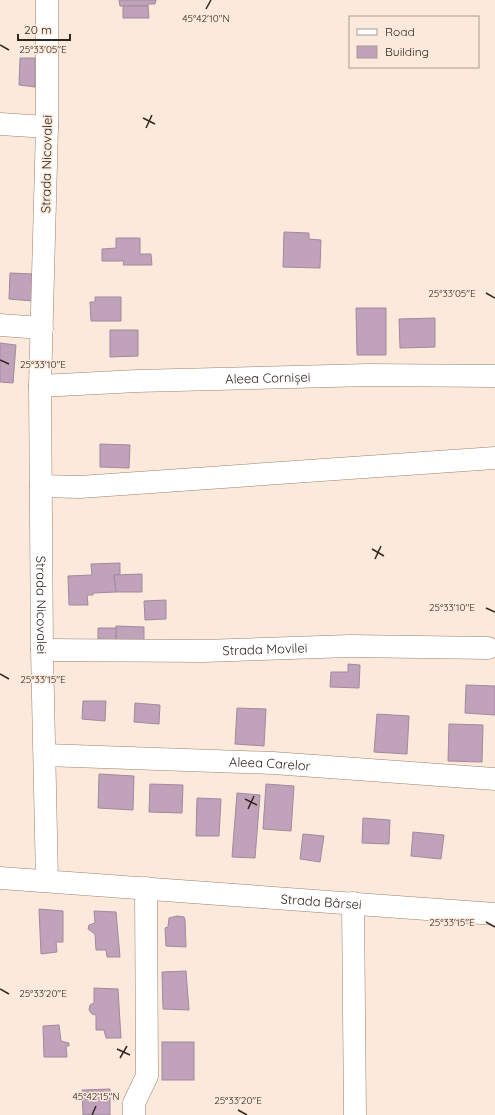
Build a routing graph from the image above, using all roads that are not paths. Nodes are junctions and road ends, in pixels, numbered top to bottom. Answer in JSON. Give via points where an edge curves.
{"nodes":[{"id":1,"x":47,"y":0,"type":"edge"},
{"id":2,"x":0,"y":124,"type":"edge"},
{"id":3,"x":47,"y":127,"type":"junction"},
{"id":4,"x":0,"y":325,"type":"edge"},
{"id":5,"x":42,"y":328,"type":"junction"},
{"id":6,"x":495,"y":376,"type":"edge"},
{"id":7,"x":40,"y":386,"type":"junction"},
{"id":8,"x":495,"y":458,"type":"edge"},
{"id":9,"x":41,"y":486,"type":"junction"},
{"id":10,"x":488,"y":648,"type":"dead end"},
{"id":11,"x":42,"y":650,"type":"junction"},
{"id":12,"x":44,"y":755,"type":"junction"},
{"id":13,"x":495,"y":779,"type":"edge"},
{"id":14,"x":0,"y":878,"type":"edge"},
{"id":15,"x":47,"y":881,"type":"junction"},
{"id":16,"x":146,"y":888,"type":"junction"},
{"id":17,"x":353,"y":904,"type":"junction"},
{"id":18,"x":495,"y":914,"type":"edge"},
{"id":19,"x":134,"y":1115,"type":"edge"},
{"id":20,"x":355,"y":1115,"type":"edge"}],
"edges":[{"from":1,"to":3,"type":"street","name":"Strada Nicovalei"},
{"from":2,"to":3,"type":"street"},
{"from":3,"to":5,"type":"street","name":"Strada Nicovalei"},
{"from":4,"to":5,"type":"street"},
{"from":5,"to":7,"type":"street","name":"Strada Nicovalei"},
{"from":6,"to":7,"type":"street","name":"Aleea Cornișei","via":[[370,375]]},
{"from":7,"to":9,"type":"street","name":"Strada Nicovalei"},
{"from":8,"to":9,"type":"street","via":[[80,487]]},
{"from":9,"to":11,"type":"street","name":"Strada Nicovalei"},
{"from":10,"to":11,"type":"street","name":"Strada Movilei","via":[[350,646],[203,652]]},
{"from":11,"to":12,"type":"street","name":"Strada Nicovalei"},
{"from":12,"to":13,"type":"street","name":"Aleea Carelor","via":[[273,763]]},
{"from":12,"to":15,"type":"street","name":"Strada Nicovalei"},
{"from":14,"to":15,"type":"street","name":"Strada Bârsei"},
{"from":15,"to":16,"type":"street","name":"Strada Bârsei"},
{"from":16,"to":17,"type":"street","name":"Strada Bârsei"},
{"from":16,"to":19,"type":"street","via":[[147,1076],[134,1103]]},
{"from":17,"to":18,"type":"street","name":"Strada Bârsei"},
{"from":17,"to":20,"type":"street"}]}
